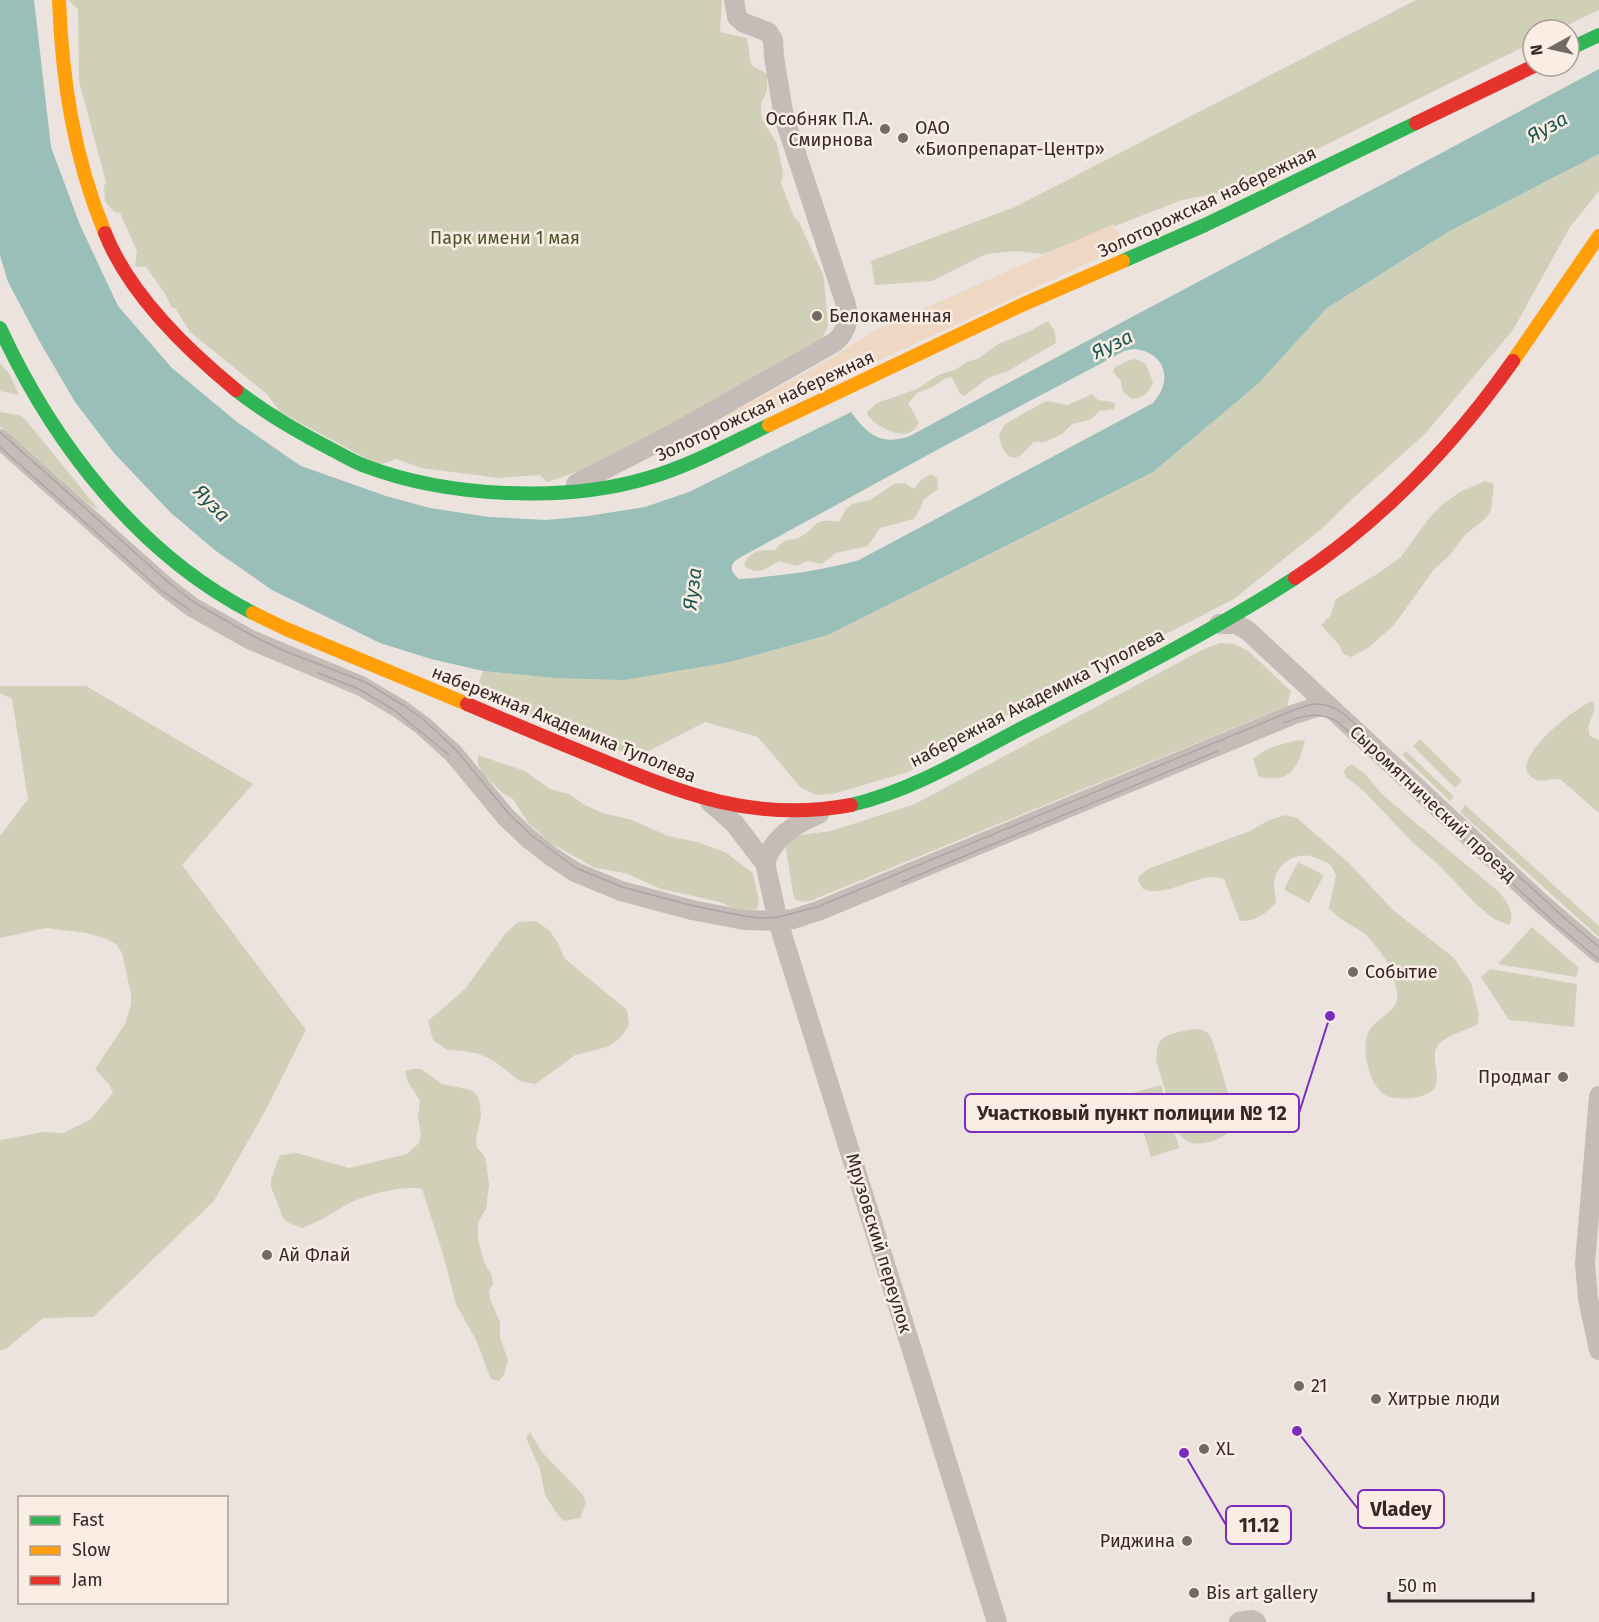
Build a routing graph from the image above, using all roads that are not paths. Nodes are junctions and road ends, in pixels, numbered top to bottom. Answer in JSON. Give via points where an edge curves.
{"nodes":[{"id":1,"x":59,"y":0,"type":"edge"},
{"id":2,"x":734,"y":0,"type":"edge"},
{"id":3,"x":1599,"y":35,"type":"edge"},
{"id":4,"x":1581,"y":43,"type":"edge"},
{"id":5,"x":1521,"y":72,"type":"edge"},
{"id":6,"x":1599,"y":236,"type":"edge"},
{"id":7,"x":0,"y":328,"type":"edge"},
{"id":8,"x":671,"y":435,"type":"junction"},
{"id":9,"x":0,"y":439,"type":"edge"},
{"id":10,"x":687,"y":464,"type":"junction"},
{"id":11,"x":554,"y":493,"type":"junction"},
{"id":12,"x":1256,"y":602,"type":"junction"},
{"id":13,"x":1220,"y":624,"type":"junction"},
{"id":14,"x":1270,"y":651,"type":"junction"},
{"id":15,"x":1326,"y":704,"type":"junction"},
{"id":16,"x":706,"y":800,"type":"junction"},
{"id":17,"x":831,"y":809,"type":"junction"},
{"id":18,"x":765,"y":863,"type":"junction"},
{"id":19,"x":778,"y":921,"type":"junction"},
{"id":20,"x":1599,"y":953,"type":"edge"},
{"id":21,"x":1599,"y":1096,"type":"edge"},
{"id":22,"x":1599,"y":1350,"type":"edge"},
{"id":23,"x":997,"y":1622,"type":"edge"},
{"id":24,"x":1239,"y":1622,"type":"edge"},
{"id":25,"x":1256,"y":1622,"type":"edge"}],
"edges":[{"from":1,"to":11,"type":"main road","name":"Золоторожская набережная","via":[[67,108],[95,208],[118,261],[162,321],[210,370],[258,409],[364,465],[427,484]]},
{"from":2,"to":8,"type":"street","via":[[737,17],[768,32],[773,40],[784,117],[848,321],[844,334],[835,342]]},
{"from":3,"to":4,"type":"main road"},
{"from":5,"to":10,"type":"main road","name":"Золоторожская набережная","via":[[1205,225],[1024,304]]},
{"from":6,"to":12,"type":"main road","name":"набережная Академика Туполева","via":[[1474,415],[1431,465],[1342,547]]},
{"from":7,"to":16,"type":"main road","name":"набережная Академика Туполева","via":[[25,381],[89,472],[123,513],[207,585],[286,629],[651,781]]},
{"from":8,"to":10,"type":"street","via":[[666,444],[669,458]]},
{"from":8,"to":11,"type":"street"},
{"from":9,"to":19,"type":"street","via":[[192,607],[251,640],[361,686],[422,725],[453,753],[506,817],[574,872],[621,891],[692,910],[744,920]]},
{"from":10,"to":11,"type":"main road","name":"Золоторожская набережная","via":[[636,481]]},
{"from":12,"to":13,"type":"main road","name":"набережная Академика Туполева"},
{"from":12,"to":14,"type":"street","name":"Сыромятнический проезд","via":[[1259,628]]},
{"from":13,"to":14,"type":"street","name":"Сыромятнический проезд","via":[[1236,624]]},
{"from":13,"to":17,"type":"main road","name":"набережная Академика Туполева","via":[[919,780]]},
{"from":14,"to":15,"type":"street","name":"Сыромятнический проезд"},
{"from":15,"to":19,"type":"street","via":[[818,911]]},
{"from":15,"to":20,"type":"street","name":"Сыромятнический проезд"},
{"from":16,"to":17,"type":"main road","name":"набережная Академика Туполева","via":[[800,812]]},
{"from":16,"to":18,"type":"street","name":"Мрузовский переулок","via":[[734,823]]},
{"from":17,"to":18,"type":"street","via":[[790,828],[768,853]]},
{"from":18,"to":19,"type":"street","name":"Мрузовский переулок"},
{"from":19,"to":23,"type":"street","name":"Мрузовский переулок"},
{"from":21,"to":22,"type":"street","via":[[1585,1263]]},
{"from":24,"to":25,"type":"street"}]}
